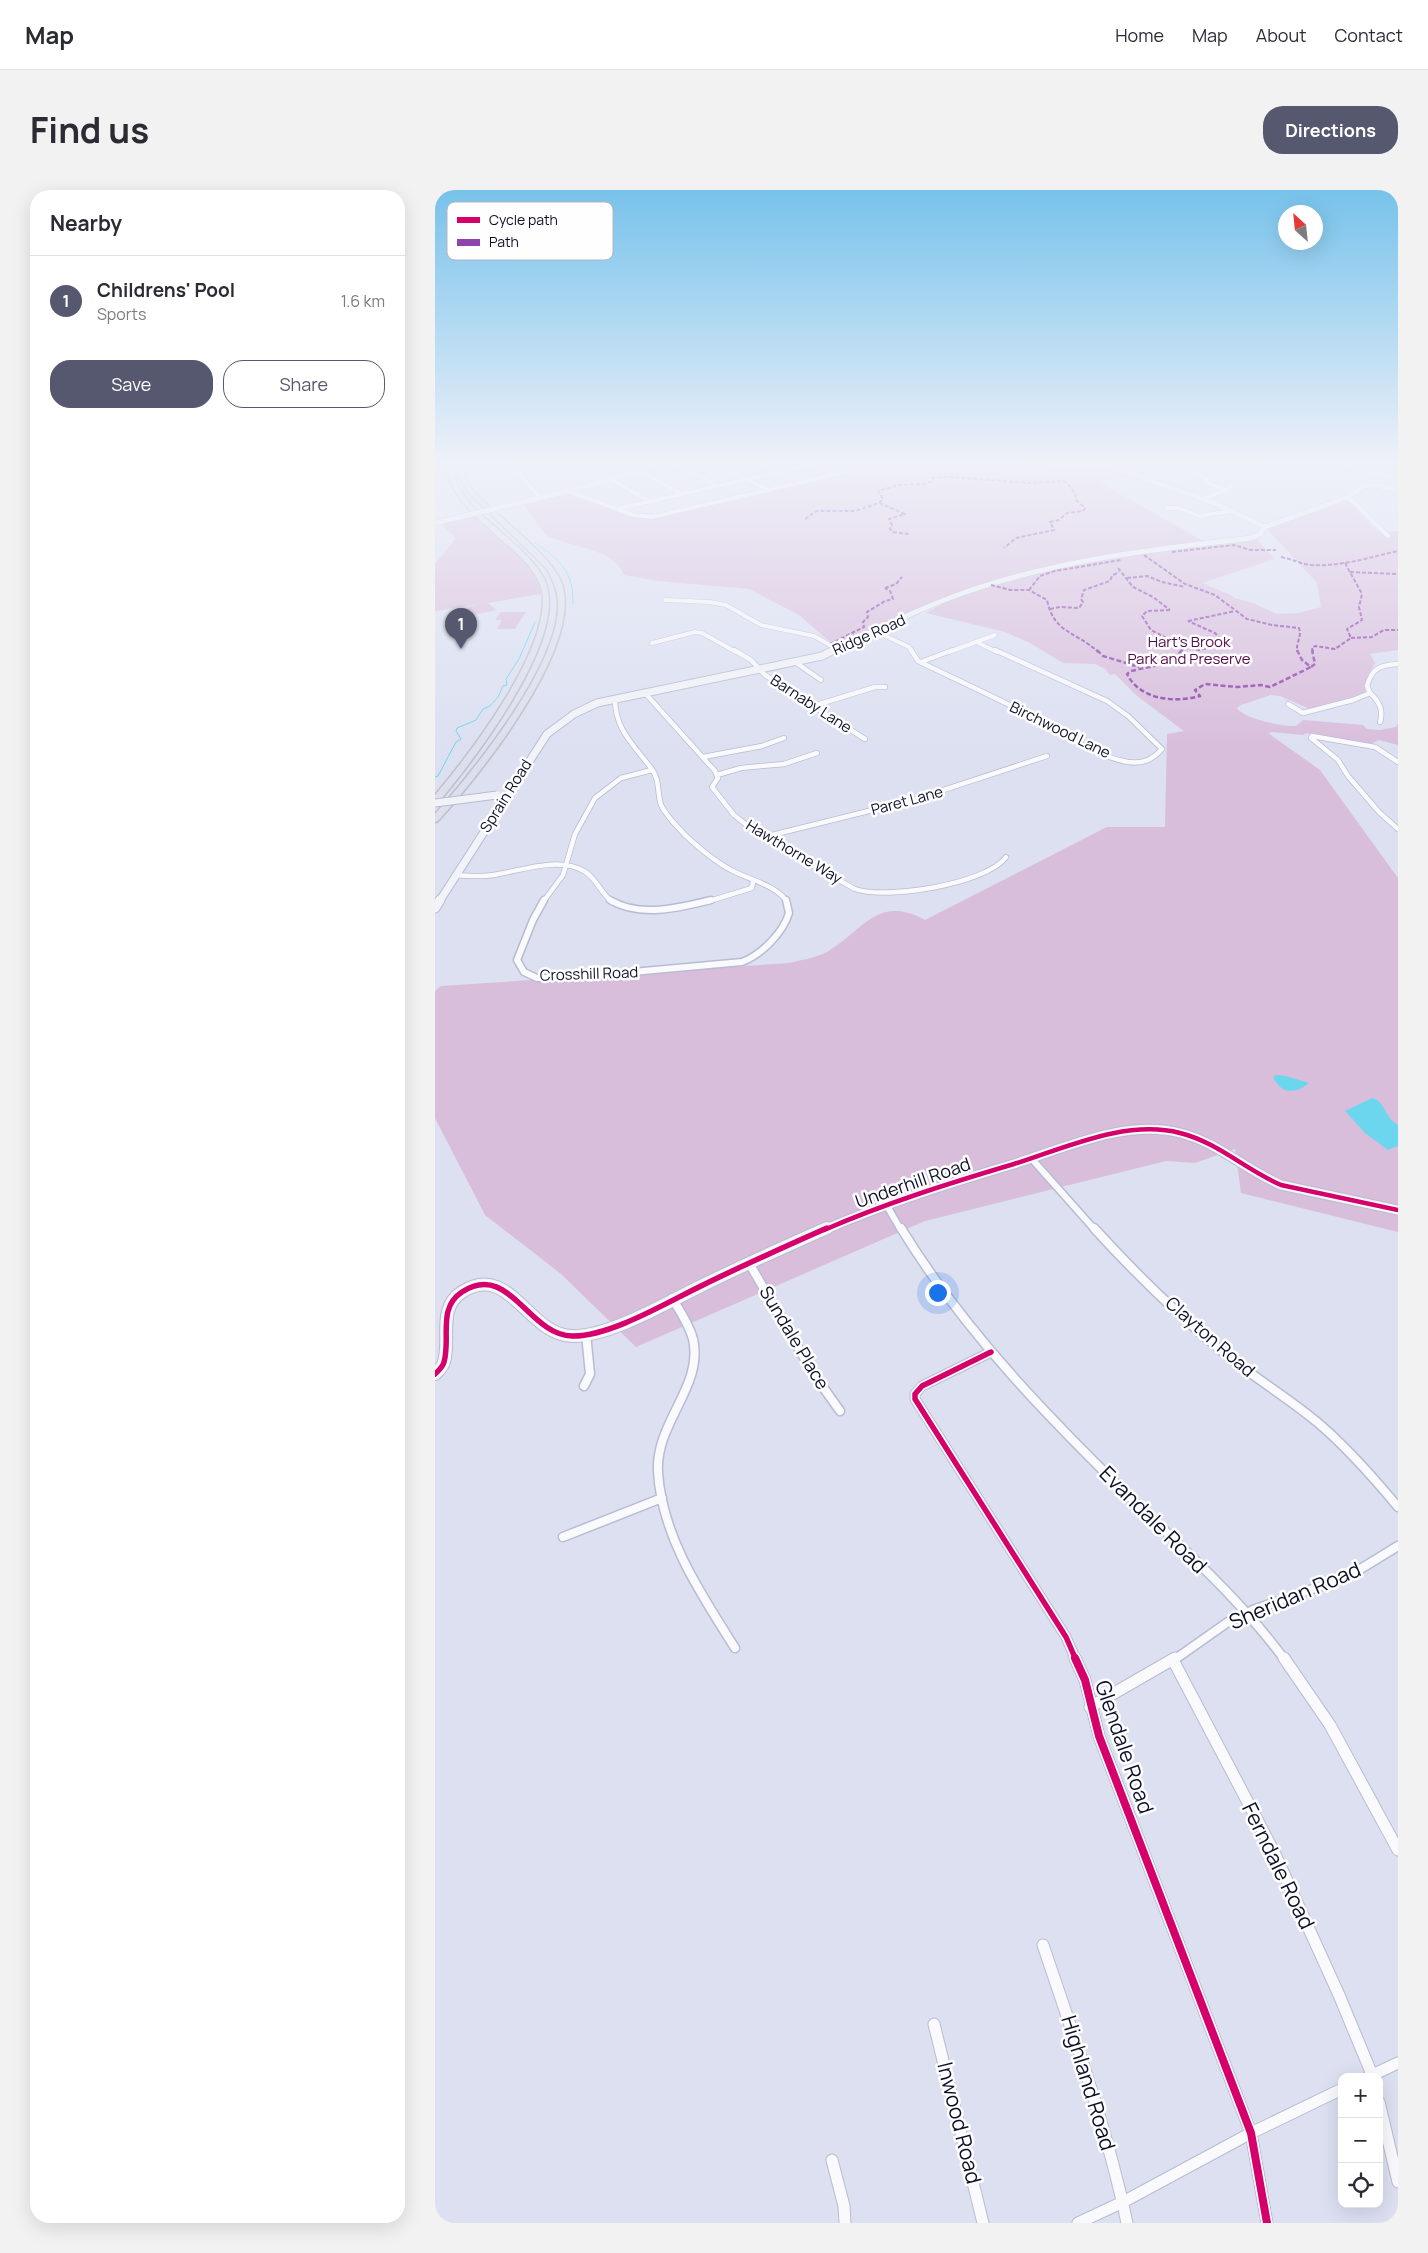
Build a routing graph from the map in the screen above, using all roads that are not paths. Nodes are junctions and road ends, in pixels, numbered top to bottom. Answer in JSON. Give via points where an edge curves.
{"nodes":[{"id":1,"x":520,"y":555,"type":"edge"},
{"id":2,"x":537,"y":555,"type":"edge"},
{"id":3,"x":1126,"y":555,"type":"edge"},
{"id":4,"x":665,"y":600,"type":"dead end"},
{"id":5,"x":875,"y":631,"type":"junction"},
{"id":6,"x":995,"y":635,"type":"dead end"},
{"id":7,"x":976,"y":642,"type":"junction"},
{"id":8,"x":652,"y":643,"type":"dead end"},
{"id":9,"x":837,"y":648,"type":"junction"},
{"id":10,"x":795,"y":662,"type":"junction"},
{"id":11,"x":921,"y":662,"type":"junction"},
{"id":12,"x":1398,"y":664,"type":"edge"},
{"id":13,"x":759,"y":668,"type":"junction"},
{"id":14,"x":821,"y":680,"type":"dead end"},
{"id":15,"x":885,"y":687,"type":"dead end"},
{"id":16,"x":645,"y":693,"type":"junction"},
{"id":17,"x":1369,"y":693,"type":"junction"},
{"id":18,"x":615,"y":699,"type":"junction"},
{"id":19,"x":597,"y":703,"type":"joint"},
{"id":20,"x":1288,"y":704,"type":"dead end"},
{"id":21,"x":813,"y":706,"type":"junction"},
{"id":22,"x":1380,"y":722,"type":"dead end"},
{"id":23,"x":784,"y":738,"type":"dead end"},
{"id":24,"x":865,"y":739,"type":"dead end"},
{"id":25,"x":817,"y":753,"type":"dead end"},
{"id":26,"x":1047,"y":756,"type":"dead end"},
{"id":27,"x":703,"y":757,"type":"junction"},
{"id":28,"x":1398,"y":762,"type":"edge"},
{"id":29,"x":653,"y":770,"type":"junction"},
{"id":30,"x":717,"y":775,"type":"junction"},
{"id":31,"x":509,"y":794,"type":"junction"},
{"id":32,"x":435,"y":802,"type":"edge"},
{"id":33,"x":435,"y":819,"type":"edge"},
{"id":34,"x":1398,"y":829,"type":"edge"},
{"id":35,"x":764,"y":837,"type":"junction"},
{"id":36,"x":1006,"y":857,"type":"dead end"},
{"id":37,"x":567,"y":866,"type":"junction"},
{"id":38,"x":455,"y":875,"type":"junction"},
{"id":39,"x":753,"y":881,"type":"junction"},
{"id":40,"x":766,"y":887,"type":"junction"},
{"id":41,"x":752,"y":888,"type":"junction"},
{"id":42,"x":435,"y":908,"type":"edge"},
{"id":43,"x":1031,"y":1158,"type":"junction"},
{"id":44,"x":887,"y":1206,"type":"junction"},
{"id":45,"x":1398,"y":1210,"type":"edge"},
{"id":46,"x":749,"y":1263,"type":"junction"},
{"id":47,"x":672,"y":1298,"type":"junction"},
{"id":48,"x":586,"y":1334,"type":"junction"},
{"id":49,"x":991,"y":1352,"type":"junction"},
{"id":50,"x":435,"y":1374,"type":"edge"},
{"id":51,"x":584,"y":1386,"type":"dead end"},
{"id":52,"x":840,"y":1411,"type":"dead end"},
{"id":53,"x":662,"y":1498,"type":"junction"},
{"id":54,"x":1398,"y":1507,"type":"edge"},
{"id":55,"x":563,"y":1537,"type":"dead end"},
{"id":56,"x":1398,"y":1546,"type":"edge"},
{"id":57,"x":1245,"y":1614,"type":"junction"},
{"id":58,"x":735,"y":1648,"type":"dead end"},
{"id":59,"x":1173,"y":1660,"type":"junction"},
{"id":60,"x":1090,"y":1707,"type":"junction"},
{"id":61,"x":1398,"y":1850,"type":"edge"},
{"id":62,"x":1043,"y":1945,"type":"dead end"},
{"id":63,"x":934,"y":2024,"type":"dead end"},
{"id":64,"x":1398,"y":2063,"type":"edge"},
{"id":65,"x":1370,"y":2073,"type":"edge"},
{"id":66,"x":1377,"y":2073,"type":"edge"},
{"id":67,"x":1338,"y":2091,"type":"edge"},
{"id":68,"x":1383,"y":2118,"type":"edge"},
{"id":69,"x":1251,"y":2133,"type":"junction"},
{"id":70,"x":831,"y":2160,"type":"dead end"},
{"id":71,"x":1398,"y":2182,"type":"edge"},
{"id":72,"x":1123,"y":2202,"type":"junction"},
{"id":73,"x":845,"y":2223,"type":"edge"},
{"id":74,"x":983,"y":2223,"type":"edge"},
{"id":75,"x":1078,"y":2223,"type":"edge"},
{"id":76,"x":1127,"y":2223,"type":"edge"},
{"id":77,"x":1267,"y":2223,"type":"edge"}],
"edges":[{"from":1,"to":32,"type":"highway","via":[[536,571],[545,590],[544,622],[515,684],[475,749]]},
{"from":2,"to":33,"type":"highway","via":[[559,583],[562,604],[553,643],[523,702],[478,769]]},
{"from":3,"to":5,"type":"street","name":"Ridge Road","via":[[1049,568],[967,591]]},
{"from":4,"to":9,"type":"street","via":[[721,604],[761,624],[814,636]]},
{"from":5,"to":9,"type":"street","name":"Ridge Road"},
{"from":5,"to":11,"type":"street","name":"Birchwood Lane","via":[[909,647]]},
{"from":6,"to":7,"type":"street"},
{"from":7,"to":11,"type":"street"},
{"from":7,"to":11,"type":"street","name":"Birchwood Lane","via":[[1107,701],[1128,716],[1162,749],[1145,762],[1115,757],[1085,746],[1038,719]]},
{"from":8,"to":13,"type":"street","name":"Barnaby Lane","via":[[699,632],[751,660]]},
{"from":9,"to":10,"type":"street","name":"Ridge Road","via":[[822,656]]},
{"from":10,"to":13,"type":"street","name":"Ridge Road"},
{"from":10,"to":14,"type":"street"},
{"from":12,"to":17,"type":"street","via":[[1374,668],[1367,686]]},
{"from":13,"to":16,"type":"street","name":"Ridge Road"},
{"from":13,"to":21,"type":"street","name":"Barnaby Lane"},
{"from":15,"to":21,"type":"street","via":[[875,687]]},
{"from":16,"to":18,"type":"street","name":"Ridge Road"},
{"from":16,"to":27,"type":"street"},
{"from":17,"to":20,"type":"street","via":[[1303,712]]},
{"from":17,"to":22,"type":"street","via":[[1380,704],[1383,716]]},
{"from":18,"to":19,"type":"street","name":"Ridge Road"},
{"from":18,"to":29,"type":"street","via":[[615,718],[621,731]]},
{"from":19,"to":31,"type":"street","name":"Sprain Road","via":[[574,714],[547,734]]},
{"from":21,"to":24,"type":"street","name":"Barnaby Lane"},
{"from":23,"to":27,"type":"street","via":[[762,746]]},
{"from":25,"to":30,"type":"street","via":[[784,764],[741,768]]},
{"from":26,"to":35,"type":"street","name":"Paret Lane","via":[[917,799]]},
{"from":27,"to":30,"type":"street"},
{"from":28,"to":34,"type":"street","via":[[1375,747],[1311,738],[1338,760],[1379,812]]},
{"from":29,"to":37,"type":"street","name":"Crosshill Road","via":[[621,778],[595,798],[575,834]]},
{"from":29,"to":39,"type":"street","via":[[662,807],[678,828],[729,869]]},
{"from":30,"to":35,"type":"street","name":"Hawthorne Way","via":[[712,784],[716,793],[736,815]]},
{"from":31,"to":32,"type":"street","bridge":true},
{"from":31,"to":38,"type":"street","name":"Sprain Road"},
{"from":35,"to":36,"type":"street","name":"Hawthorne Way","via":[[846,884],[872,893],[958,882],[996,866]]},
{"from":37,"to":38,"type":"street","via":[[493,875]]},
{"from":37,"to":40,"type":"street","name":"Crosshill Road","via":[[533,920],[517,960],[524,972],[537,978],[705,967],[753,958],[767,947],[791,910],[783,897]]},
{"from":37,"to":41,"type":"street","via":[[588,873],[616,905],[638,910],[706,903]]},
{"from":38,"to":42,"type":"street","name":"Sprain Road"},
{"from":39,"to":40,"type":"street"},
{"from":39,"to":41,"type":"street"},
{"from":40,"to":41,"type":"street"},
{"from":43,"to":44,"type":"street","name":"Underhill Road"},
{"from":43,"to":45,"type":"street","name":"Underhill Road","via":[[1125,1133],[1164,1130],[1202,1140],[1265,1179],[1281,1185]]},
{"from":43,"to":54,"type":"street","name":"Clayton Road","via":[[1080,1216],[1193,1326],[1329,1432]]},
{"from":44,"to":46,"type":"street","name":"Underhill Road"},
{"from":44,"to":49,"type":"street","name":"Evandale Road","via":[[950,1302]]},
{"from":46,"to":47,"type":"street","name":"Underhill Road"},
{"from":46,"to":52,"type":"street","name":"Sundale Place","via":[[813,1373]]},
{"from":47,"to":48,"type":"street","name":"Underhill Road","via":[[614,1325]]},
{"from":47,"to":53,"type":"street","via":[[693,1340],[695,1362],[692,1377],[662,1436],[658,1471]]},
{"from":48,"to":50,"type":"street","name":"Underhill Road","via":[[562,1334],[543,1323],[499,1286],[478,1284],[459,1292],[450,1301],[446,1314],[444,1364]]},
{"from":48,"to":51,"type":"street","via":[[590,1374]]},
{"from":49,"to":57,"type":"street","name":"Evandale Road","via":[[1056,1423],[1186,1550]]},
{"from":49,"to":60,"type":"street","name":"Glendale Road","via":[[922,1386],[915,1399],[1067,1637],[1085,1680]]},
{"from":53,"to":55,"type":"street"},
{"from":53,"to":58,"type":"street","via":[[679,1550]]},
{"from":56,"to":57,"type":"street","name":"Sheridan Road","via":[[1349,1576]]},
{"from":57,"to":59,"type":"street","name":"Sheridan Road"},
{"from":57,"to":61,"type":"street","name":"Evandale Road","via":[[1280,1654],[1329,1723]]},
{"from":59,"to":60,"type":"street","name":"Sheridan Road"},
{"from":59,"to":65,"type":"street","name":"Ferndale Road","via":[[1274,1852]]},
{"from":60,"to":69,"type":"street","name":"Glendale Road"},
{"from":62,"to":72,"type":"street","name":"Highland Road","via":[[1099,2112]]},
{"from":63,"to":74,"type":"street","name":"Inwood Road"},
{"from":64,"to":66,"type":"street"},
{"from":67,"to":69,"type":"street"},
{"from":68,"to":71,"type":"street"},
{"from":69,"to":72,"type":"street"},
{"from":69,"to":77,"type":"street","name":"Glendale Road"},
{"from":70,"to":73,"type":"street","via":[[844,2206]]},
{"from":72,"to":75,"type":"street"},
{"from":72,"to":76,"type":"street","name":"Highland Road"}]}
